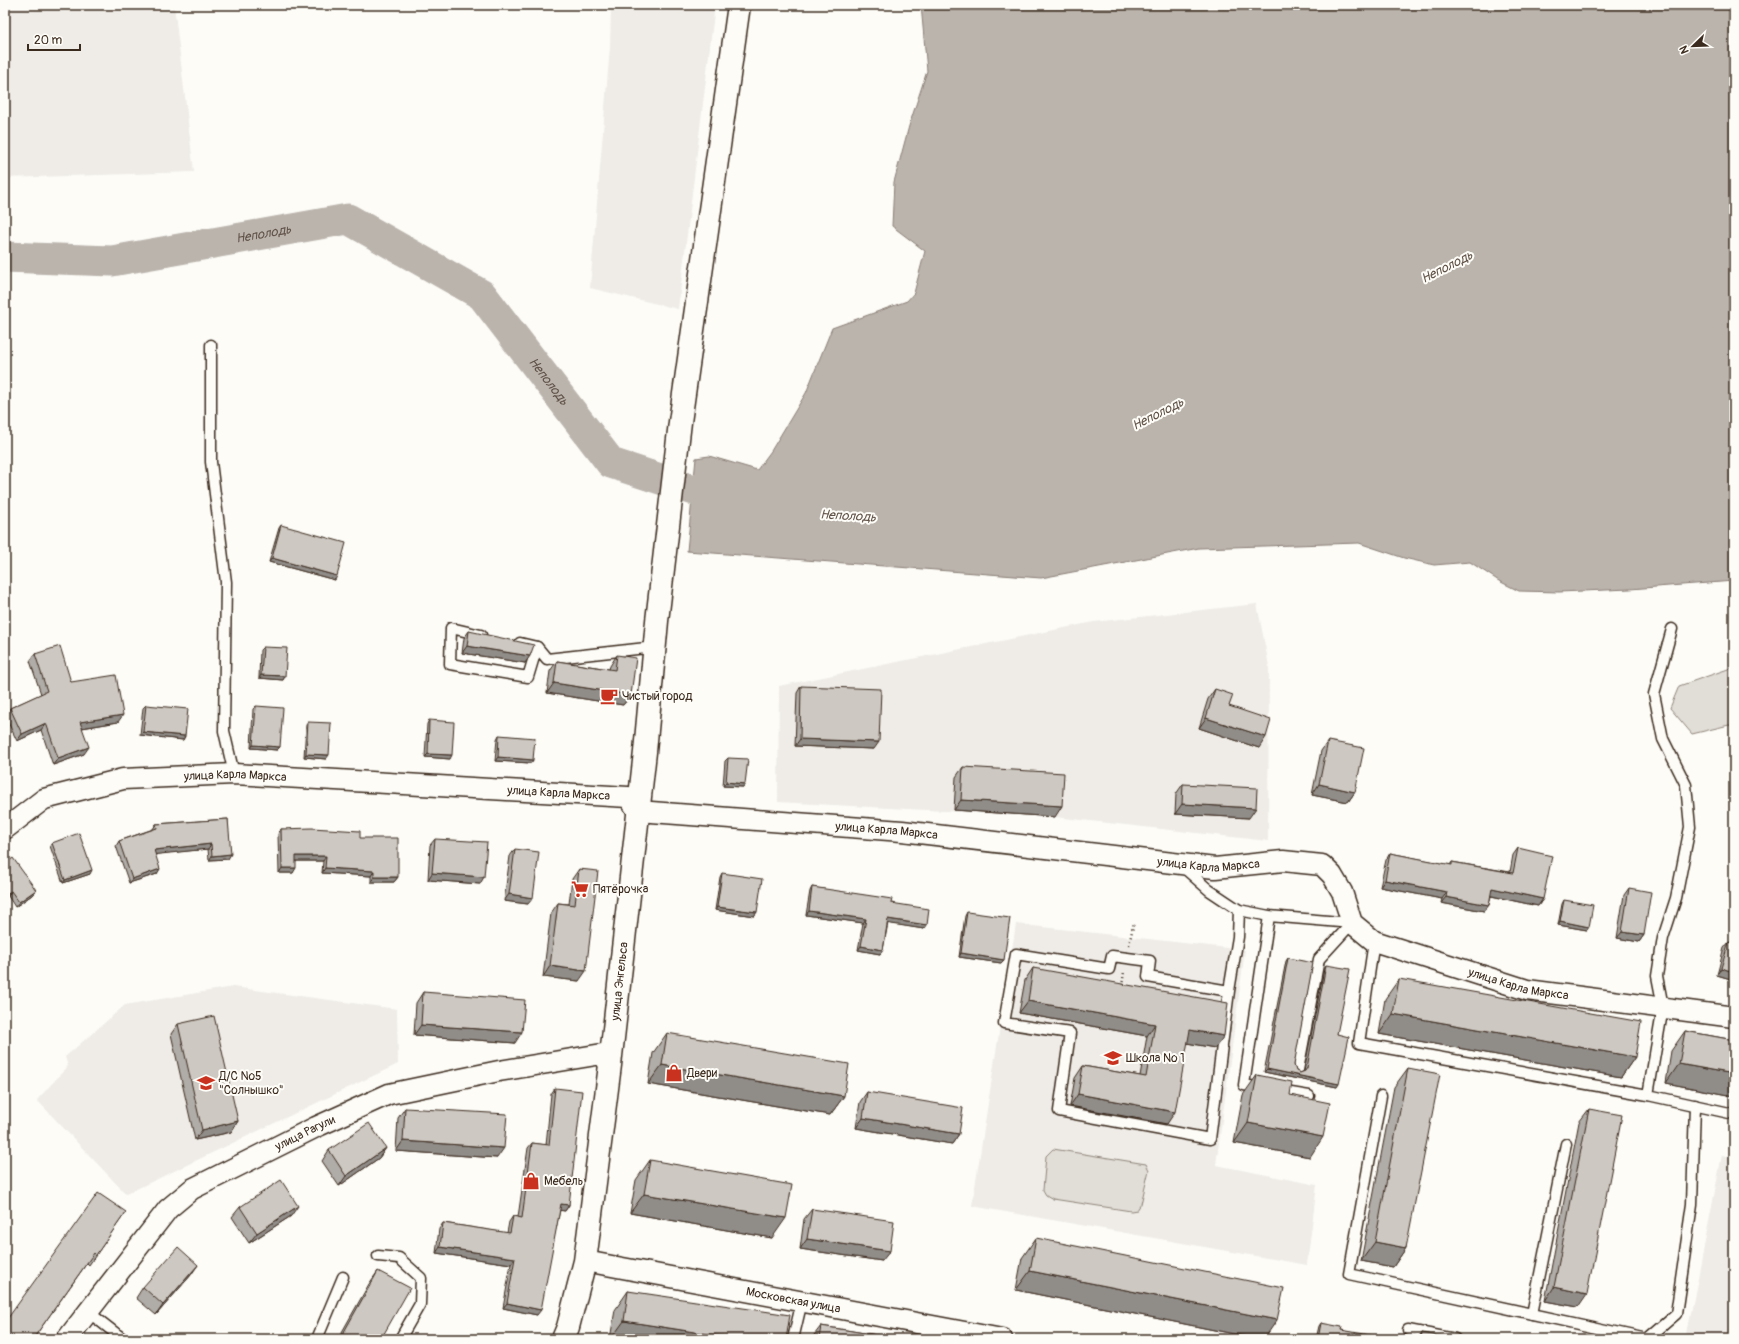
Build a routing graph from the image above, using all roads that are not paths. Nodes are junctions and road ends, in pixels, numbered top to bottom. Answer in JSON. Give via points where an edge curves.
{"nodes":[{"id":1,"x":739,"y":5,"type":"edge"},
{"id":2,"x":211,"y":345,"type":"dead end"},
{"id":3,"x":1672,"y":629,"type":"dead end"},
{"id":4,"x":494,"y":638,"type":"edge"},
{"id":5,"x":509,"y":641,"type":"edge"},
{"id":6,"x":538,"y":647,"type":"junction"},
{"id":7,"x":653,"y":664,"type":"junction"},
{"id":8,"x":234,"y":774,"type":"junction"},
{"id":9,"x":638,"y":811,"type":"junction"},
{"id":10,"x":5,"y":829,"type":"edge"},
{"id":11,"x":1180,"y":864,"type":"junction"},
{"id":12,"x":1240,"y":910,"type":"junction"},
{"id":13,"x":1269,"y":916,"type":"junction"},
{"id":14,"x":1352,"y":923,"type":"junction"},
{"id":15,"x":1374,"y":941,"type":"junction"},
{"id":16,"x":1229,"y":991,"type":"junction"},
{"id":17,"x":1663,"y":1007,"type":"junction"},
{"id":18,"x":1734,"y":1017,"type":"edge"},
{"id":19,"x":610,"y":1065,"type":"junction"},
{"id":20,"x":1298,"y":1070,"type":"edge"},
{"id":21,"x":1648,"y":1095,"type":"junction"},
{"id":22,"x":1309,"y":1096,"type":"dead end"},
{"id":23,"x":1381,"y":1096,"type":"dead end"},
{"id":24,"x":1695,"y":1105,"type":"junction"},
{"id":25,"x":1734,"y":1114,"type":"edge"},
{"id":26,"x":1566,"y":1144,"type":"dead end"},
{"id":27,"x":378,"y":1256,"type":"dead end"},
{"id":28,"x":585,"y":1261,"type":"junction"},
{"id":29,"x":343,"y":1277,"type":"dead end"},
{"id":30,"x":802,"y":1301,"type":"junction"},
{"id":31,"x":87,"y":1311,"type":"junction"},
{"id":32,"x":1532,"y":1314,"type":"junction"},
{"id":33,"x":1408,"y":1330,"type":"dead end"},
{"id":34,"x":1616,"y":1336,"type":"edge"},
{"id":35,"x":67,"y":1339,"type":"edge"},
{"id":36,"x":123,"y":1339,"type":"edge"},
{"id":37,"x":317,"y":1339,"type":"edge"},
{"id":38,"x":400,"y":1339,"type":"edge"},
{"id":39,"x":563,"y":1339,"type":"edge"},
{"id":40,"x":793,"y":1339,"type":"edge"},
{"id":41,"x":1002,"y":1339,"type":"edge"},
{"id":42,"x":1455,"y":1339,"type":"edge"}],
"edges":[{"from":1,"to":7,"type":"main road","name":"улица Энгельса","via":[[680,422]]},
{"from":2,"to":8,"type":"lane","via":[[211,462],[226,582],[224,731]]},
{"from":3,"to":17,"type":"lane","via":[[1654,694],[1663,739],[1686,785],[1690,827],[1676,898],[1663,938],[1657,976]]},
{"from":4,"to":6,"type":"lane","via":[[451,628],[450,664],[528,677]]},
{"from":5,"to":6,"type":"lane"},
{"from":6,"to":7,"type":"lane","via":[[547,659],[646,648]]},
{"from":7,"to":9,"type":"main road","name":"улица Энгельса"},
{"from":8,"to":9,"type":"street","name":"улица Карла Маркса","via":[[628,797]]},
{"from":8,"to":10,"type":"street","name":"улица Карла Маркса","via":[[123,779],[44,799]]},
{"from":9,"to":11,"type":"street","name":"улица Карла Маркса","via":[[902,831]]},
{"from":9,"to":19,"type":"main road","name":"улица Энгельса"},
{"from":11,"to":12,"type":"lane","via":[[1209,890]]},
{"from":11,"to":14,"type":"street","name":"улица Карла Маркса","via":[[1215,868],[1283,861],[1322,865],[1332,875],[1342,892]]},
{"from":12,"to":13,"type":"lane"},
{"from":12,"to":16,"type":"lane"},
{"from":13,"to":14,"type":"lane"},
{"from":13,"to":22,"type":"lane","via":[[1244,1084]]},
{"from":14,"to":15,"type":"street","name":"улица Карла Маркса"},
{"from":14,"to":20,"type":"lane","via":[[1319,959]]},
{"from":15,"to":17,"type":"street","name":"улица Карла Маркса","via":[[1527,990]]},
{"from":15,"to":21,"type":"lane","via":[[1359,1042]]},
{"from":16,"to":16,"type":"lane","via":[[1210,1139],[1059,1111],[1070,1033],[1004,1023],[1016,954],[1109,969],[1112,956],[1150,961],[1148,977]]},
{"from":17,"to":18,"type":"street","name":"улица Карла Маркса"},
{"from":17,"to":21,"type":"lane"},
{"from":19,"to":28,"type":"main road","name":"улица Энгельса"},
{"from":19,"to":31,"type":"street","name":"улица Рагули","via":[[602,1054],[499,1071],[389,1094],[316,1127],[192,1189],[168,1209]]},
{"from":21,"to":24,"type":"lane"},
{"from":23,"to":32,"type":"lane","via":[[1349,1274]]},
{"from":24,"to":25,"type":"lane"},
{"from":24,"to":34,"type":"lane","via":[[1692,1204],[1676,1314],[1647,1339]]},
{"from":26,"to":32,"type":"lane"},
{"from":27,"to":38,"type":"lane","via":[[399,1258],[421,1278],[420,1304]]},
{"from":28,"to":30,"type":"street","name":"Московская улица"},
{"from":28,"to":39,"type":"main road","name":"улица Энгельса"},
{"from":29,"to":37,"type":"lane"},
{"from":30,"to":40,"type":"lane"},
{"from":30,"to":41,"type":"street","name":"Московская улица"},
{"from":31,"to":35,"type":"street","name":"улица Рагули"},
{"from":31,"to":36,"type":"lane"},
{"from":32,"to":34,"type":"lane"},
{"from":33,"to":42,"type":"lane"}]}
